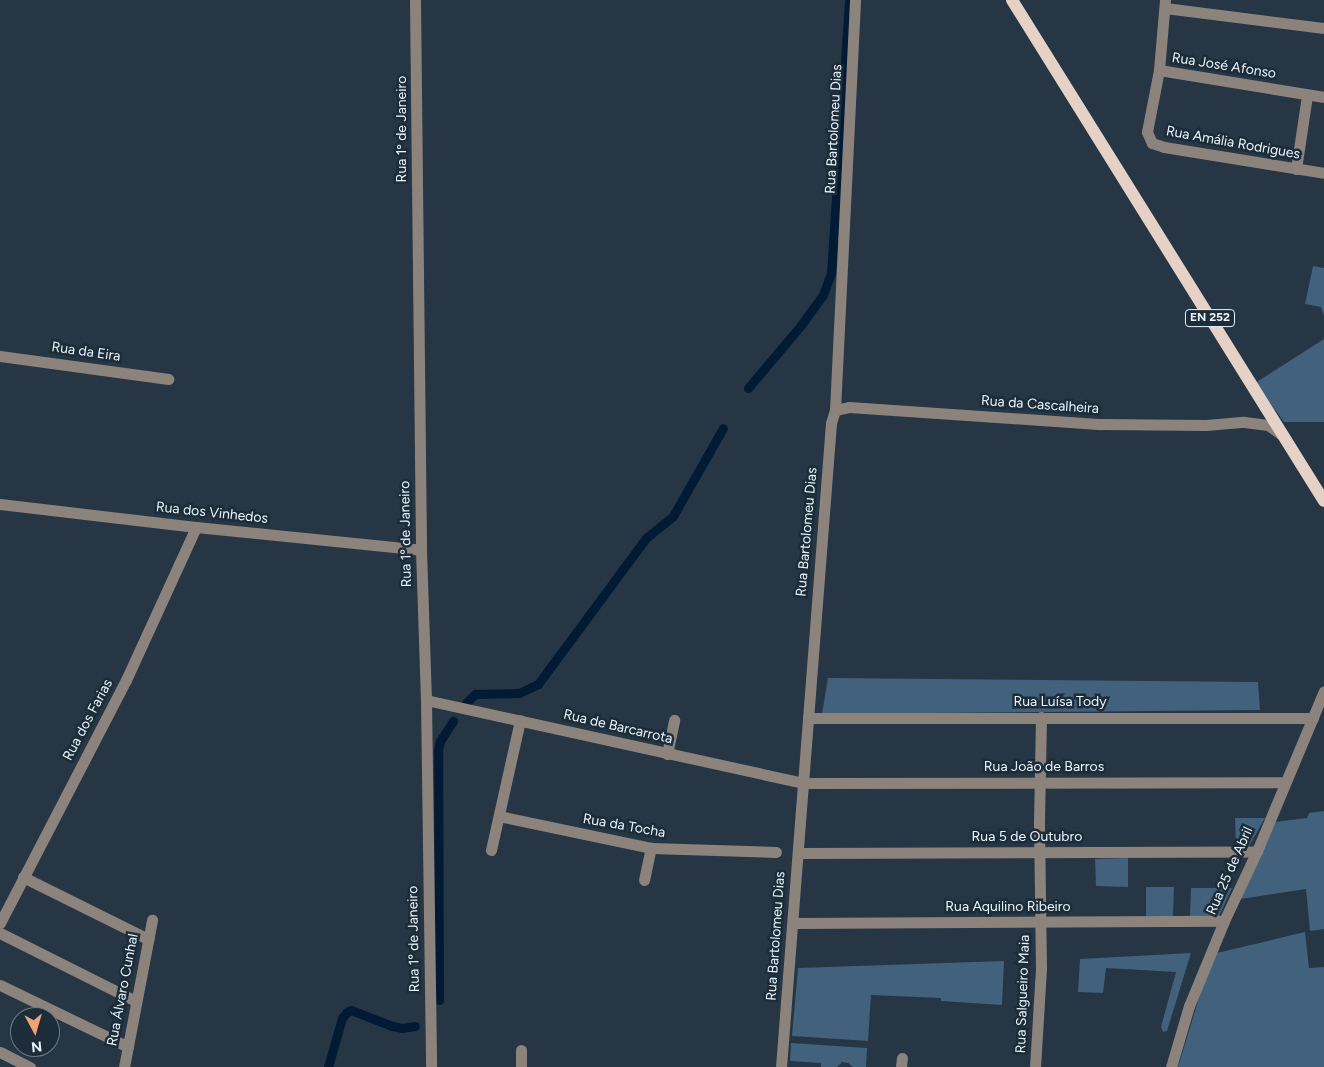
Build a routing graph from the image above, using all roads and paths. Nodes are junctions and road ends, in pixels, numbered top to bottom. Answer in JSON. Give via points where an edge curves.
{"nodes":[{"id":1,"x":414,"y":0,"type":"edge"},
{"id":2,"x":855,"y":0,"type":"edge"},
{"id":3,"x":1012,"y":0,"type":"edge"},
{"id":4,"x":1165,"y":4,"type":"edge"},
{"id":5,"x":1324,"y":28,"type":"edge"},
{"id":6,"x":1159,"y":70,"type":"junction"},
{"id":7,"x":1307,"y":95,"type":"junction"},
{"id":8,"x":1324,"y":97,"type":"edge"},
{"id":9,"x":1296,"y":169,"type":"junction"},
{"id":10,"x":1324,"y":173,"type":"edge"},
{"id":11,"x":0,"y":356,"type":"edge"},
{"id":12,"x":168,"y":379,"type":"dead end"},
{"id":13,"x":1260,"y":399,"type":"junction"},
{"id":14,"x":835,"y":410,"type":"junction"},
{"id":15,"x":1244,"y":422,"type":"junction"},
{"id":16,"x":1283,"y":436,"type":"junction"},
{"id":17,"x":1324,"y":501,"type":"edge"},
{"id":18,"x":0,"y":504,"type":"edge"},
{"id":19,"x":196,"y":527,"type":"junction"},
{"id":20,"x":420,"y":550,"type":"junction"},
{"id":21,"x":1323,"y":694,"type":"edge"},
{"id":22,"x":426,"y":700,"type":"junction"},
{"id":23,"x":1041,"y":717,"type":"junction"},
{"id":24,"x":808,"y":718,"type":"junction"},
{"id":25,"x":1313,"y":718,"type":"junction"},
{"id":26,"x":520,"y":720,"type":"junction"},
{"id":27,"x":674,"y":720,"type":"dead end"},
{"id":28,"x":667,"y":754,"type":"junction"},
{"id":29,"x":1040,"y":782,"type":"junction"},
{"id":30,"x":1284,"y":782,"type":"junction"},
{"id":31,"x":803,"y":783,"type":"junction"},
{"id":32,"x":498,"y":816,"type":"junction"},
{"id":33,"x":651,"y":848,"type":"junction"},
{"id":34,"x":491,"y":850,"type":"dead end"},
{"id":35,"x":1257,"y":851,"type":"junction"},
{"id":36,"x":776,"y":852,"type":"dead end"},
{"id":37,"x":1039,"y":852,"type":"junction"},
{"id":38,"x":798,"y":853,"type":"junction"},
{"id":39,"x":23,"y":878,"type":"junction"},
{"id":40,"x":644,"y":880,"type":"dead end"},
{"id":41,"x":152,"y":920,"type":"dead end"},
{"id":42,"x":1040,"y":921,"type":"junction"},
{"id":43,"x":1224,"y":921,"type":"junction"},
{"id":44,"x":0,"y":923,"type":"edge"},
{"id":45,"x":793,"y":923,"type":"junction"},
{"id":46,"x":0,"y":933,"type":"edge"},
{"id":47,"x":148,"y":939,"type":"junction"},
{"id":48,"x":0,"y":985,"type":"edge"},
{"id":49,"x":136,"y":1001,"type":"junction"},
{"id":50,"x":128,"y":1047,"type":"junction"},
{"id":51,"x":521,"y":1050,"type":"dead end"},
{"id":52,"x":0,"y":1052,"type":"edge"},
{"id":53,"x":30,"y":1067,"type":"edge"},
{"id":54,"x":124,"y":1067,"type":"edge"},
{"id":55,"x":431,"y":1067,"type":"edge"},
{"id":56,"x":521,"y":1067,"type":"edge"},
{"id":57,"x":782,"y":1067,"type":"edge"},
{"id":58,"x":1035,"y":1067,"type":"edge"},
{"id":59,"x":1171,"y":1067,"type":"edge"}],
"edges":[{"from":1,"to":20,"type":"street","name":"Rua 1º de Janeiro"},
{"from":2,"to":14,"type":"street","name":"Rua Bartolomeu Dias"},
{"from":3,"to":13,"type":"main road","number":"EN 252"},
{"from":4,"to":5,"type":"street"},
{"from":4,"to":6,"type":"street","name":"Rua José Afonso"},
{"from":6,"to":7,"type":"street","name":"Rua José Afonso"},
{"from":6,"to":9,"type":"street","name":"Rua Amália Rodrigues","via":[[1147,132],[1152,143]]},
{"from":7,"to":8,"type":"street","name":"Rua José Afonso"},
{"from":7,"to":9,"type":"street"},
{"from":9,"to":10,"type":"street","name":"Rua Amália Rodrigues"},
{"from":11,"to":12,"type":"street","name":"Rua da Eira"},
{"from":13,"to":15,"type":"street","via":[[1260,412],[1252,420]]},
{"from":13,"to":16,"type":"main road","number":"EN 252"},
{"from":14,"to":15,"type":"street","name":"Rua da Cascalheira","via":[[849,407],[1101,424],[1206,426]]},
{"from":14,"to":24,"type":"street","name":"Rua Bartolomeu Dias","via":[[831,423]]},
{"from":15,"to":16,"type":"street","name":"Rua da Cascalheira","via":[[1268,425]]},
{"from":16,"to":17,"type":"main road","number":"EN 252"},
{"from":18,"to":19,"type":"street","name":"Rua dos Vinhedos"},
{"from":19,"to":20,"type":"street","name":"Rua dos Vinhedos"},
{"from":19,"to":39,"type":"street","name":"Rua dos Farias","via":[[126,680]]},
{"from":20,"to":22,"type":"street","name":"Rua 1º de Janeiro"},
{"from":21,"to":25,"type":"street","name":"Rua 25 de Abril"},
{"from":22,"to":26,"type":"street","name":"Rua de Barcarrota"},
{"from":22,"to":55,"type":"street","name":"Rua 1º de Janeiro"},
{"from":23,"to":24,"type":"street","name":"Rua Luísa Tody"},
{"from":23,"to":25,"type":"street","name":"Rua Luísa Tody"},
{"from":23,"to":29,"type":"street","name":"Rua Salgueiro Maia"},
{"from":24,"to":31,"type":"street","name":"Rua Bartolomeu Dias"},
{"from":25,"to":30,"type":"street","name":"Rua 25 de Abril"},
{"from":26,"to":28,"type":"street","name":"Rua de Barcarrota"},
{"from":26,"to":32,"type":"street"},
{"from":27,"to":28,"type":"street"},
{"from":28,"to":31,"type":"street","name":"Rua de Barcarrota"},
{"from":29,"to":30,"type":"street","name":"Rua João de Barros"},
{"from":29,"to":31,"type":"street","name":"Rua João de Barros"},
{"from":29,"to":37,"type":"street","name":"Rua Salgueiro Maia"},
{"from":30,"to":35,"type":"street","name":"Rua 25 de Abril"},
{"from":31,"to":38,"type":"street","name":"Rua Bartolomeu Dias"},
{"from":32,"to":33,"type":"street","name":"Rua da Tocha"},
{"from":32,"to":34,"type":"street"},
{"from":33,"to":36,"type":"street","name":"Rua da Tocha"},
{"from":33,"to":40,"type":"street"},
{"from":35,"to":37,"type":"street","name":"Rua 5 de Outubro"},
{"from":35,"to":43,"type":"street","name":"Rua 25 de Abril"},
{"from":37,"to":38,"type":"street","name":"Rua 5 de Outubro"},
{"from":37,"to":42,"type":"street","name":"Rua Salgueiro Maia"},
{"from":38,"to":45,"type":"street","name":"Rua Bartolomeu Dias"},
{"from":39,"to":44,"type":"street","name":"Rua dos Farias"},
{"from":39,"to":47,"type":"street"},
{"from":41,"to":47,"type":"street","name":"Rua Álvaro Cunhal"},
{"from":42,"to":43,"type":"street","name":"Rua Aquilino Ribeiro"},
{"from":42,"to":45,"type":"street","name":"Rua Aquilino Ribeiro"},
{"from":42,"to":58,"type":"street","name":"Rua Salgueiro Maia"},
{"from":43,"to":59,"type":"street","name":"Rua 25 de Abril","via":[[1190,1006]]},
{"from":45,"to":57,"type":"street","name":"Rua Bartolomeu Dias"},
{"from":46,"to":49,"type":"street"},
{"from":47,"to":49,"type":"street","name":"Rua Álvaro Cunhal"},
{"from":48,"to":50,"type":"street"},
{"from":49,"to":50,"type":"street","name":"Rua Álvaro Cunhal"},
{"from":50,"to":54,"type":"street","name":"Rua Álvaro Cunhal"},
{"from":51,"to":56,"type":"street"},
{"from":52,"to":53,"type":"street"}]}
